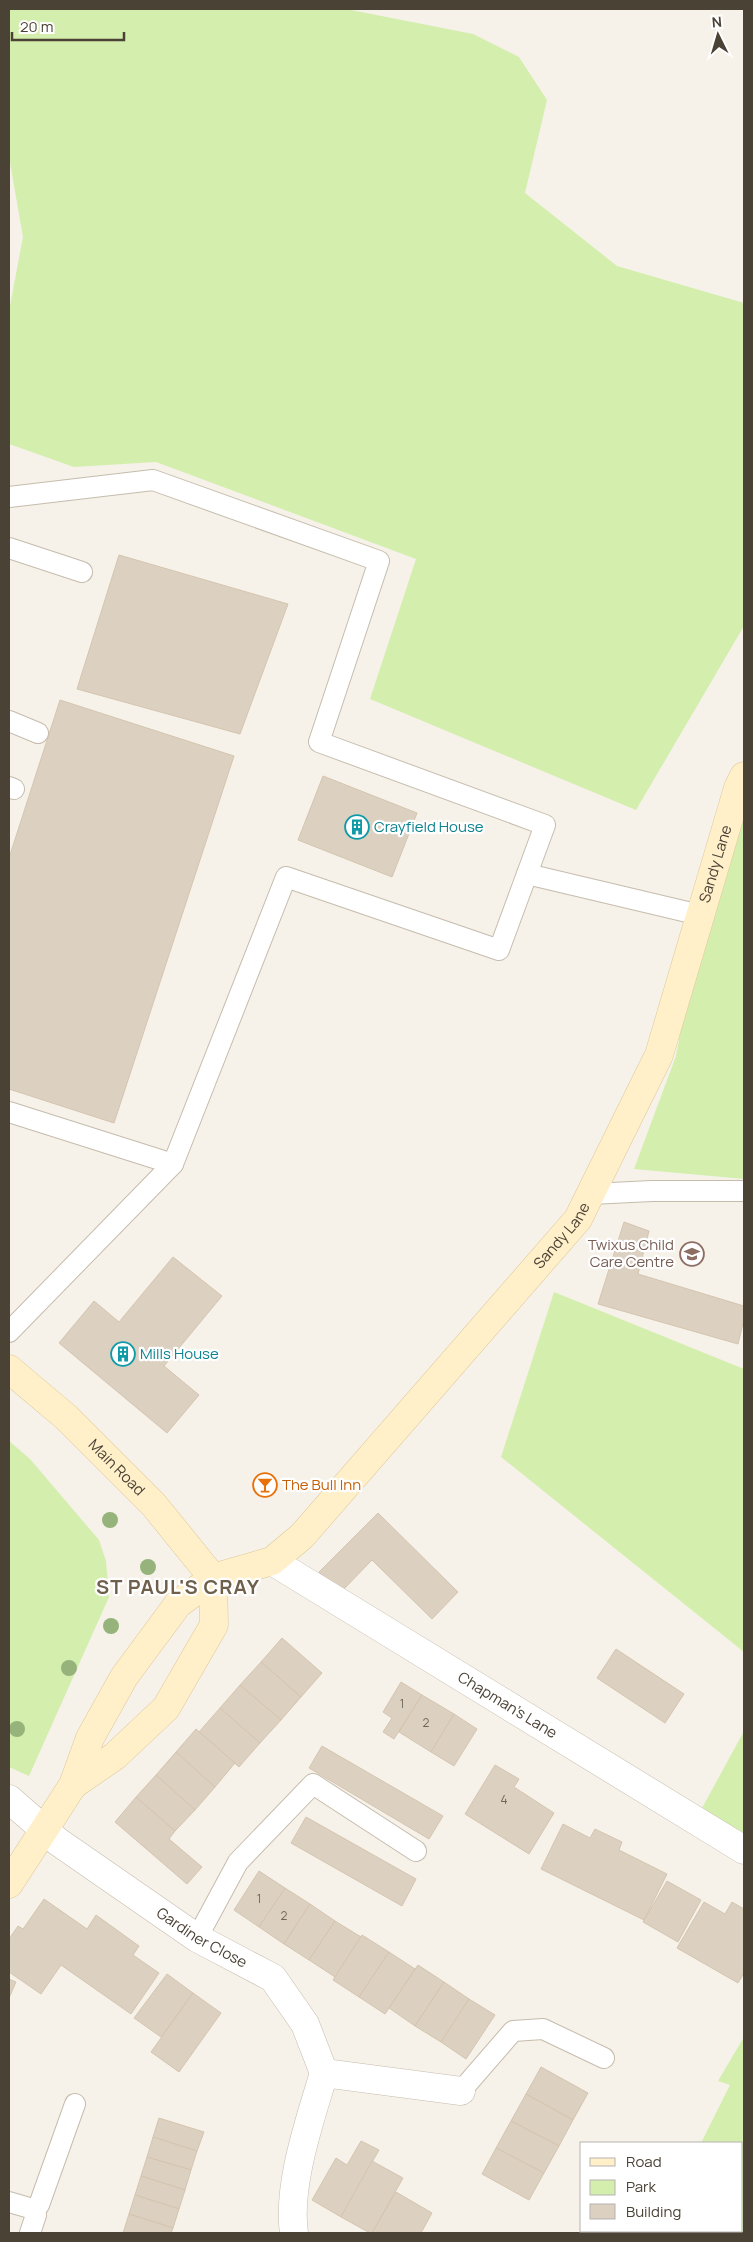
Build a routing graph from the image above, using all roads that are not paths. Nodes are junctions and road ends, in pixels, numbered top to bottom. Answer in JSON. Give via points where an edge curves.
{"nodes":[{"id":1,"x":9,"y":497,"type":"edge"},
{"id":2,"x":9,"y":548,"type":"edge"},
{"id":3,"x":82,"y":572,"type":"dead end"},
{"id":4,"x":9,"y":721,"type":"edge"},
{"id":5,"x":38,"y":733,"type":"dead end"},
{"id":6,"x":744,"y":776,"type":"edge"},
{"id":7,"x":526,"y":874,"type":"junction"},
{"id":8,"x":700,"y":915,"type":"junction"},
{"id":9,"x":9,"y":1112,"type":"edge"},
{"id":10,"x":173,"y":1164,"type":"junction"},
{"id":11,"x":744,"y":1191,"type":"edge"},
{"id":12,"x":591,"y":1194,"type":"junction"},
{"id":13,"x":9,"y":1332,"type":"edge"},
{"id":14,"x":9,"y":1369,"type":"edge"},
{"id":15,"x":272,"y":1561,"type":"junction"},
{"id":16,"x":213,"y":1578,"type":"junction"},
{"id":17,"x":72,"y":1785,"type":"junction"},
{"id":18,"x":9,"y":1799,"type":"edge"},
{"id":19,"x":45,"y":1830,"type":"junction"},
{"id":20,"x":744,"y":1850,"type":"edge"},
{"id":21,"x":416,"y":1851,"type":"dead end"},
{"id":22,"x":9,"y":1884,"type":"edge"},
{"id":23,"x":197,"y":1938,"type":"junction"},
{"id":24,"x":604,"y":2058,"type":"dead end"},
{"id":25,"x":324,"y":2073,"type":"junction"},
{"id":26,"x":461,"y":2091,"type":"joint"},
{"id":27,"x":74,"y":2104,"type":"dead end"},
{"id":28,"x":9,"y":2202,"type":"edge"},
{"id":29,"x":33,"y":2209,"type":"junction"},
{"id":30,"x":30,"y":2233,"type":"edge"},
{"id":31,"x":294,"y":2233,"type":"edge"}],
"edges":[{"from":1,"to":7,"type":"lane","via":[[153,480],[379,561],[319,742],[545,825]]},
{"from":2,"to":3,"type":"lane"},
{"from":4,"to":5,"type":"lane"},
{"from":6,"to":8,"type":"street","name":"Sandy Lane"},
{"from":7,"to":8,"type":"lane"},
{"from":7,"to":10,"type":"lane","via":[[499,950],[286,877]]},
{"from":8,"to":12,"type":"street","name":"Sandy Lane","via":[[659,1055]]},
{"from":9,"to":10,"type":"lane"},
{"from":10,"to":13,"type":"lane"},
{"from":11,"to":12,"type":"lane"},
{"from":12,"to":15,"type":"street","name":"Sandy Lane","via":[[578,1219],[565,1234],[302,1536]]},
{"from":14,"to":16,"type":"street","name":"Main Road","via":[[66,1417],[154,1505]]},
{"from":15,"to":16,"type":"street","name":"Sandy Lane"},
{"from":15,"to":20,"type":"street","name":"Chapman's Lane"},
{"from":16,"to":17,"type":"street","via":[[178,1604],[124,1677],[90,1738]]},
{"from":16,"to":17,"type":"street","via":[[214,1625],[166,1708],[115,1756]]},
{"from":17,"to":19,"type":"street"},
{"from":18,"to":19,"type":"street","name":"Gardiner Close"},
{"from":19,"to":22,"type":"street"},
{"from":19,"to":23,"type":"street","name":"Gardiner Close"},
{"from":21,"to":23,"type":"lane","via":[[313,1784],[238,1862]]},
{"from":23,"to":25,"type":"street","name":"Gardiner Close","via":[[273,1978],[305,2024]]},
{"from":24,"to":26,"type":"lane","via":[[543,2029],[513,2031]]},
{"from":25,"to":26,"type":"street"},
{"from":25,"to":31,"type":"street","via":[[305,2138],[291,2212]]},
{"from":27,"to":29,"type":"lane","via":[[39,2204]]},
{"from":28,"to":29,"type":"lane"},
{"from":29,"to":30,"type":"lane","via":[[36,2216]]}]}
